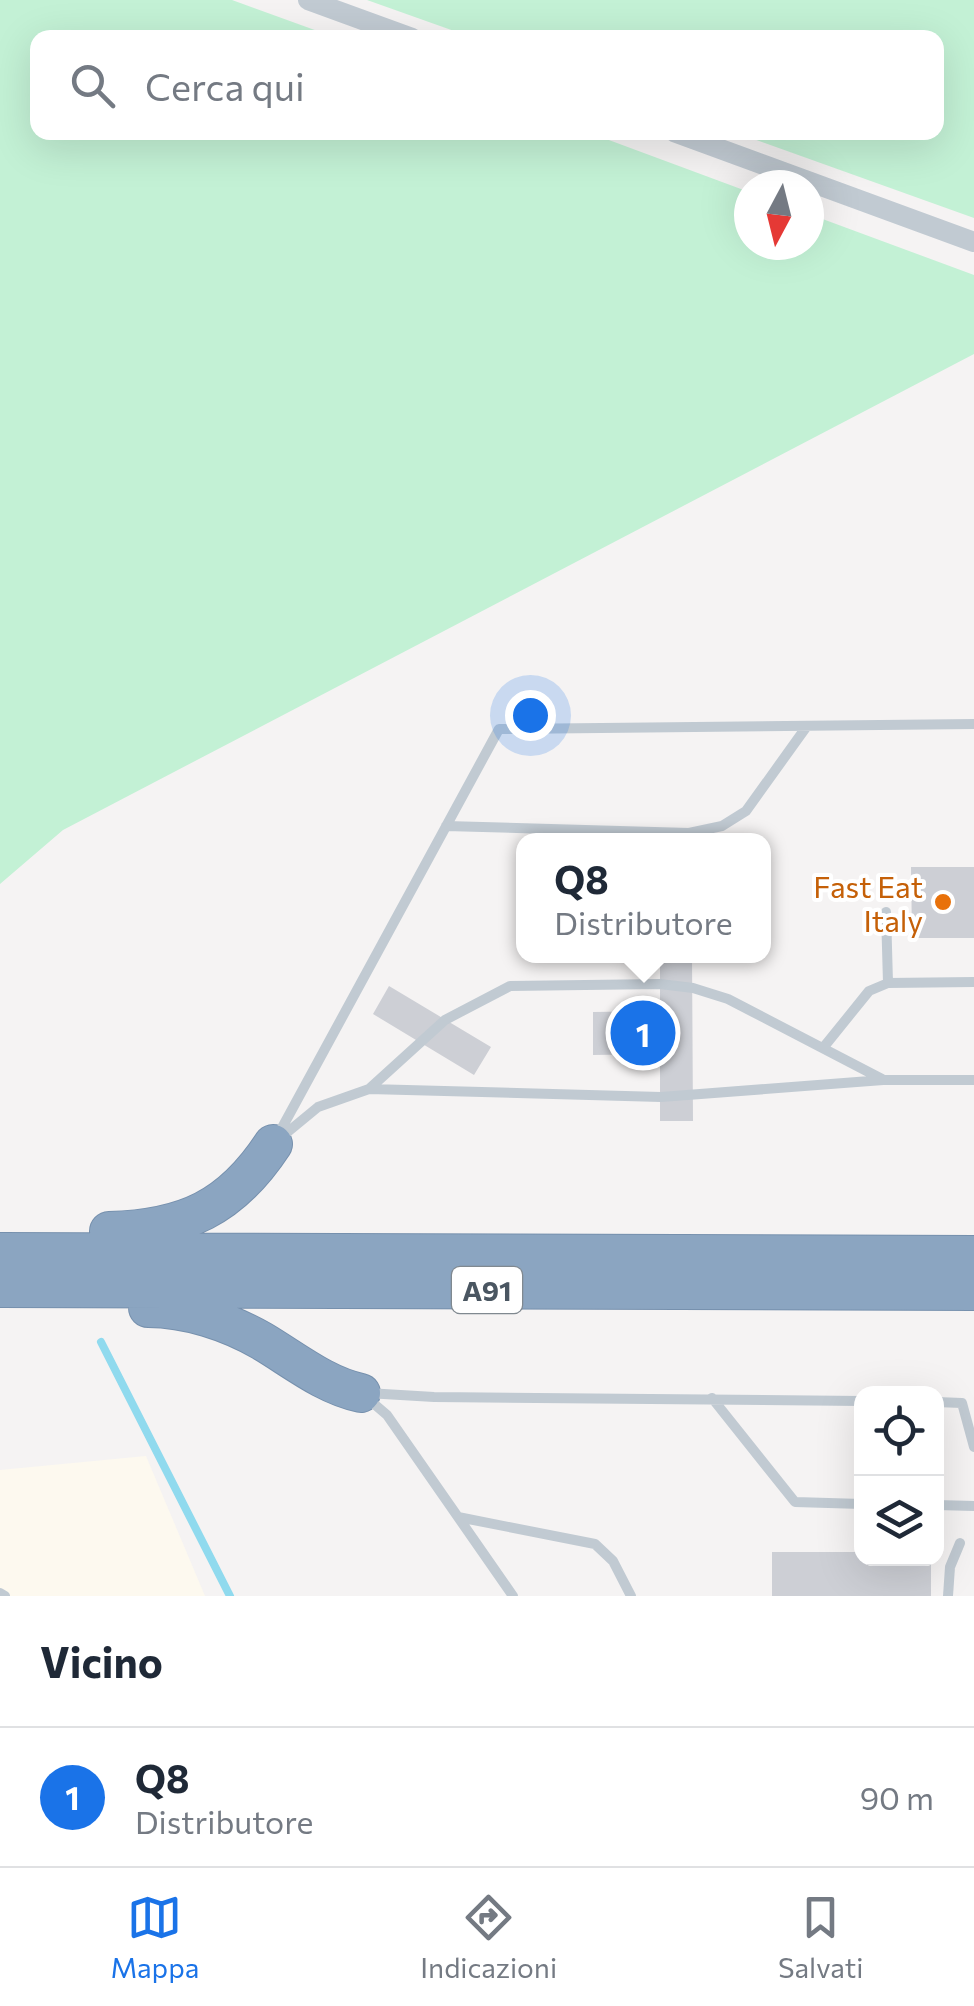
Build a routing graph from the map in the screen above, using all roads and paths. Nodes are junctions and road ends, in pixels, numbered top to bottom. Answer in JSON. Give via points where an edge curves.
{"nodes":[{"id":1,"x":308,"y":0,"type":"edge"},
{"id":2,"x":390,"y":30,"type":"edge"},
{"id":3,"x":696,"y":140,"type":"edge"},
{"id":4,"x":974,"y":242,"type":"edge"},
{"id":5,"x":974,"y":724,"type":"edge"},
{"id":6,"x":807,"y":726,"type":"junction"},
{"id":7,"x":446,"y":826,"type":"junction"},
{"id":8,"x":886,"y":912,"type":"dead end"},
{"id":9,"x":974,"y":982,"type":"edge"},
{"id":10,"x":888,"y":983,"type":"junction"},
{"id":11,"x":823,"y":1048,"type":"junction"},
{"id":12,"x":883,"y":1080,"type":"junction"},
{"id":13,"x":974,"y":1080,"type":"edge"},
{"id":14,"x":369,"y":1089,"type":"junction"},
{"id":15,"x":274,"y":1144,"type":"junction"},
{"id":16,"x":0,"y":1250,"type":"edge"},
{"id":17,"x":974,"y":1255,"type":"edge"},
{"id":18,"x":6,"y":1288,"type":"edge"},
{"id":19,"x":974,"y":1291,"type":"edge"},
{"id":20,"x":361,"y":1393,"type":"junction"},
{"id":21,"x":712,"y":1398,"type":"junction"},
{"id":22,"x":854,"y":1401,"type":"edge"},
{"id":23,"x":968,"y":1403,"type":"edge"},
{"id":24,"x":974,"y":1447,"type":"edge"},
{"id":25,"x":854,"y":1504,"type":"edge"},
{"id":26,"x":944,"y":1505,"type":"edge"},
{"id":27,"x":974,"y":1506,"type":"edge"},
{"id":28,"x":458,"y":1517,"type":"junction"},
{"id":29,"x":960,"y":1543,"type":"dead end"},
{"id":30,"x":513,"y":1596,"type":"edge"},
{"id":31,"x":631,"y":1596,"type":"edge"},
{"id":32,"x":948,"y":1596,"type":"edge"}],
"edges":[{"from":1,"to":2,"type":"street"},
{"from":3,"to":4,"type":"street"},
{"from":5,"to":6,"type":"lane"},
{"from":6,"to":7,"type":"lane","via":[[746,810],[722,826],[689,833]]},
{"from":6,"to":7,"type":"lane","via":[[499,730]]},
{"from":7,"to":15,"type":"lane"},
{"from":8,"to":10,"type":"lane"},
{"from":9,"to":10,"type":"lane"},
{"from":10,"to":11,"type":"lane","via":[[869,992]]},
{"from":11,"to":12,"type":"lane"},
{"from":11,"to":14,"type":"lane","via":[[692,988],[510,986],[445,1020]]},
{"from":12,"to":13,"type":"lane"},
{"from":12,"to":14,"type":"lane","via":[[660,1097]]},
{"from":14,"to":15,"type":"lane","via":[[318,1106]]},
{"from":15,"to":16,"type":"highway","via":[[230,1196],[188,1220],[32,1238]]},
{"from":16,"to":17,"type":"highway","number":"A91"},
{"from":18,"to":19,"type":"highway","number":"A91"},
{"from":18,"to":20,"type":"highway","via":[[166,1308],[218,1322]]},
{"from":20,"to":21,"type":"lane"},
{"from":20,"to":28,"type":"lane","via":[[387,1415]]},
{"from":21,"to":22,"type":"lane"},
{"from":21,"to":25,"type":"lane","via":[[795,1502]]},
{"from":23,"to":24,"type":"lane"},
{"from":26,"to":27,"type":"lane"},
{"from":28,"to":30,"type":"lane"},
{"from":28,"to":31,"type":"lane","via":[[594,1544],[613,1561]]},
{"from":29,"to":32,"type":"lane"}]}
